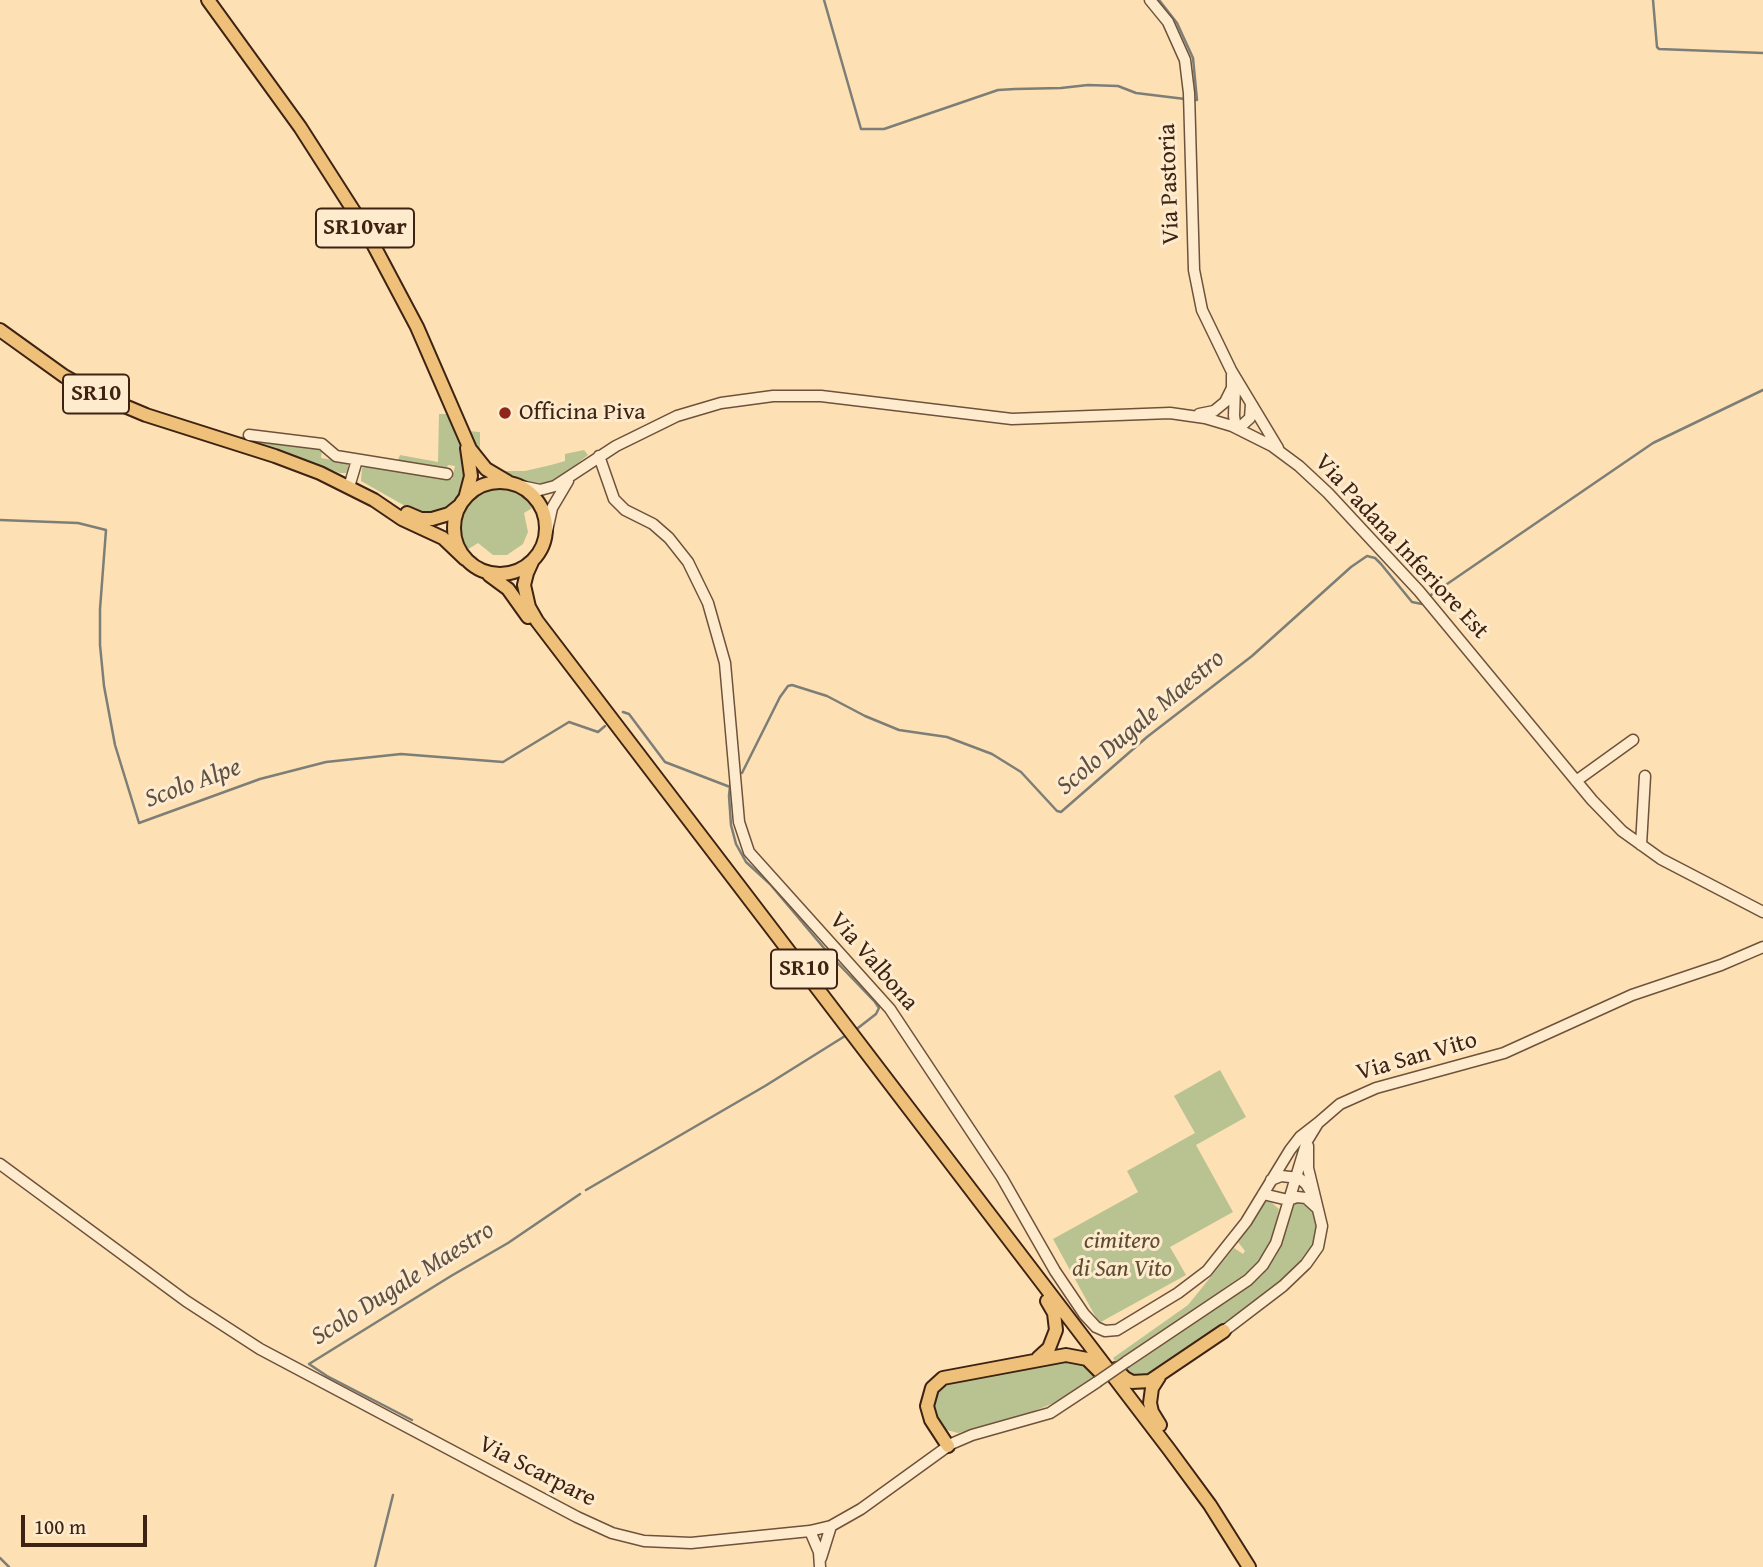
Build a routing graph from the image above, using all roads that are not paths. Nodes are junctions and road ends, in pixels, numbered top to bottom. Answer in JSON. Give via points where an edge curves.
{"nodes":[{"id":1,"x":208,"y":0,"type":"edge"},
{"id":2,"x":1150,"y":0,"type":"edge"},
{"id":3,"x":0,"y":330,"type":"edge"},
{"id":4,"x":1231,"y":372,"type":"junction"},
{"id":5,"x":1250,"y":402,"type":"junction"},
{"id":6,"x":1183,"y":415,"type":"junction"},
{"id":7,"x":1237,"y":428,"type":"junction"},
{"id":8,"x":249,"y":435,"type":"dead end"},
{"id":9,"x":464,"y":438,"type":"junction"},
{"id":10,"x":599,"y":456,"type":"junction"},
{"id":11,"x":1287,"y":457,"type":"junction"},
{"id":12,"x":357,"y":460,"type":"junction"},
{"id":13,"x":447,"y":474,"type":"dead end"},
{"id":14,"x":571,"y":477,"type":"junction"},
{"id":15,"x":508,"y":482,"type":"junction"},
{"id":16,"x":521,"y":486,"type":"junction"},
{"id":17,"x":349,"y":487,"type":"junction"},
{"id":18,"x":374,"y":500,"type":"junction"},
{"id":19,"x":462,"y":502,"type":"junction"},
{"id":20,"x":547,"y":531,"type":"junction"},
{"id":21,"x":465,"y":559,"type":"junction"},
{"id":22,"x":532,"y":562,"type":"junction"},
{"id":23,"x":481,"y":571,"type":"junction"},
{"id":24,"x":548,"y":637,"type":"junction"},
{"id":25,"x":1633,"y":740,"type":"dead end"},
{"id":26,"x":1645,"y":776,"type":"dead end"},
{"id":27,"x":1576,"y":781,"type":"junction"},
{"id":28,"x":1641,"y":845,"type":"junction"},
{"id":29,"x":1761,"y":910,"type":"edge"},
{"id":30,"x":1763,"y":942,"type":"edge"},
{"id":31,"x":1758,"y":949,"type":"edge"},
{"id":32,"x":1318,"y":1123,"type":"junction"},
{"id":33,"x":1309,"y":1136,"type":"junction"},
{"id":34,"x":0,"y":1164,"type":"edge"},
{"id":35,"x":1295,"y":1177,"type":"junction"},
{"id":36,"x":1271,"y":1181,"type":"junction"},
{"id":37,"x":1264,"y":1194,"type":"junction"},
{"id":38,"x":1288,"y":1200,"type":"junction"},
{"id":39,"x":1318,"y":1209,"type":"junction"},
{"id":40,"x":1014,"y":1245,"type":"junction"},
{"id":41,"x":1051,"y":1295,"type":"junction"},
{"id":42,"x":1224,"y":1331,"type":"joint"},
{"id":43,"x":1035,"y":1359,"type":"junction"},
{"id":44,"x":1159,"y":1377,"type":"junction"},
{"id":45,"x":1097,"y":1382,"type":"joint"},
{"id":46,"x":948,"y":1446,"type":"junction"},
{"id":47,"x":1168,"y":1448,"type":"junction"},
{"id":48,"x":1190,"y":1477,"type":"junction"},
{"id":49,"x":831,"y":1526,"type":"junction"},
{"id":50,"x":810,"y":1531,"type":"junction"},
{"id":51,"x":820,"y":1563,"type":"edge"},
{"id":52,"x":1249,"y":1567,"type":"edge"}],
"edges":[{"from":1,"to":9,"type":"main road","number":"SR10var","via":[[306,135],[364,227],[412,318]]},
{"from":2,"to":4,"type":"street","name":"Via Pastoria","via":[[1168,23],[1185,60],[1195,281],[1205,317]]},
{"from":3,"to":17,"type":"main road","number":"SR10","via":[[64,376],[111,401],[288,460]]},
{"from":4,"to":5,"type":"street","name":"Via Pastoria"},
{"from":4,"to":6,"type":"street","via":[[1231,394],[1222,406],[1205,414]]},
{"from":4,"to":7,"type":"street","name":"Via Pastoria"},
{"from":5,"to":7,"type":"street","via":[[1250,418]]},
{"from":5,"to":11,"type":"street","name":"Via Pastoria"},
{"from":6,"to":7,"type":"street","name":"Via Padana Inferiore Est"},
{"from":6,"to":10,"type":"street","name":"Via Padana Inferiore Est","via":[[1012,419],[821,396],[773,396],[721,403],[677,416]]},
{"from":7,"to":11,"type":"street","name":"Via Padana Inferiore Est"},
{"from":8,"to":12,"type":"street","via":[[322,444],[333,455]]},
{"from":9,"to":15,"type":"main road","number":"SR10var","via":[[486,469]]},
{"from":9,"to":19,"type":"main road","number":"SR10var","via":[[471,476]]},
{"from":10,"to":14,"type":"street","name":"Via Padana Inferiore Est"},
{"from":10,"to":37,"type":"street","name":"Via Valbona","via":[[614,499],[668,538],[694,572],[708,603],[725,663],[739,822],[749,852],[890,1009],[1092,1323],[1105,1331],[1117,1329],[1197,1280],[1225,1252]]},
{"from":11,"to":27,"type":"street","name":"Via Padana Inferiore Est","via":[[1328,493],[1419,591]]},
{"from":12,"to":13,"type":"street"},
{"from":12,"to":17,"type":"street"},
{"from":14,"to":16,"type":"street","name":"Via Padana Inferiore Est","via":[[545,489]]},
{"from":14,"to":20,"type":"street","name":"Via Padana Inferiore Est","via":[[552,508]]},
{"from":15,"to":16,"type":"main road"},
{"from":15,"to":19,"type":"main road","via":[[485,484]]},
{"from":16,"to":20,"type":"main road","via":[[541,505]]},
{"from":17,"to":18,"type":"main road","number":"SR10"},
{"from":18,"to":19,"type":"main road","number":"SR10","via":[[427,519],[442,517]]},
{"from":18,"to":21,"type":"main road","number":"SR10","via":[[447,540]]},
{"from":19,"to":21,"type":"main road","via":[[454,533]]},
{"from":20,"to":22,"type":"main road"},
{"from":21,"to":23,"type":"main road"},
{"from":22,"to":23,"type":"main road","via":[[508,574]]},
{"from":22,"to":24,"type":"main road","number":"SR10","via":[[525,579],[526,599]]},
{"from":23,"to":24,"type":"main road","number":"SR10","via":[[508,589]]},
{"from":24,"to":40,"type":"main road","number":"SR10"},
{"from":25,"to":27,"type":"street"},
{"from":26,"to":28,"type":"street"},
{"from":27,"to":28,"type":"street","name":"Via Padana Inferiore Est","via":[[1611,821]]},
{"from":28,"to":29,"type":"street","name":"Via Padana Inferiore Est"},
{"from":30,"to":31,"type":"street","name":"Via San Vito"},
{"from":31,"to":32,"type":"street","name":"Via San Vito","via":[[1632,995],[1504,1054],[1367,1091],[1340,1104]]},
{"from":32,"to":33,"type":"street","name":"Via San Vito"},
{"from":32,"to":36,"type":"street","name":"Via Valbona","via":[[1295,1143]]},
{"from":33,"to":35,"type":"street","name":"Via San Vito"},
{"from":33,"to":39,"type":"street","via":[[1308,1168]]},
{"from":34,"to":50,"type":"street","name":"Via Scarpare","via":[[242,1338],[591,1524],[635,1539],[673,1544]]},
{"from":35,"to":36,"type":"street"},
{"from":35,"to":38,"type":"street","name":"Via San Vito"},
{"from":35,"to":39,"type":"street","via":[[1306,1184]]},
{"from":36,"to":37,"type":"street","name":"Via Valbona"},
{"from":37,"to":38,"type":"street"},
{"from":38,"to":39,"type":"street","via":[[1306,1198]]},
{"from":38,"to":45,"type":"street","name":"Via San Vito","bridge":true,"via":[[1276,1243],[1260,1270]]},
{"from":39,"to":42,"type":"street","via":[[1321,1238],[1311,1258]]},
{"from":40,"to":41,"type":"main road","number":"SR10"},
{"from":40,"to":43,"type":"main road","via":[[1056,1319],[1053,1342]]},
{"from":41,"to":44,"type":"main road","via":[[1125,1378],[1141,1383]]},
{"from":41,"to":47,"type":"main road","number":"SR10"},
{"from":42,"to":44,"type":"main road"},
{"from":43,"to":46,"type":"main road","via":[[953,1374],[936,1383],[927,1411]]},
{"from":43,"to":47,"type":"main road","via":[[1073,1355],[1091,1362]]},
{"from":44,"to":48,"type":"main road","via":[[1151,1393],[1152,1412]]},
{"from":45,"to":46,"type":"street","name":"Via Scarpare","via":[[1050,1413]]},
{"from":46,"to":49,"type":"street","name":"Via Scarpare"},
{"from":47,"to":48,"type":"main road","number":"SR10"},
{"from":48,"to":52,"type":"main road","number":"SR10"},
{"from":49,"to":50,"type":"street","name":"Via Scarpare"},
{"from":49,"to":51,"type":"street"},
{"from":50,"to":51,"type":"street"}]}
